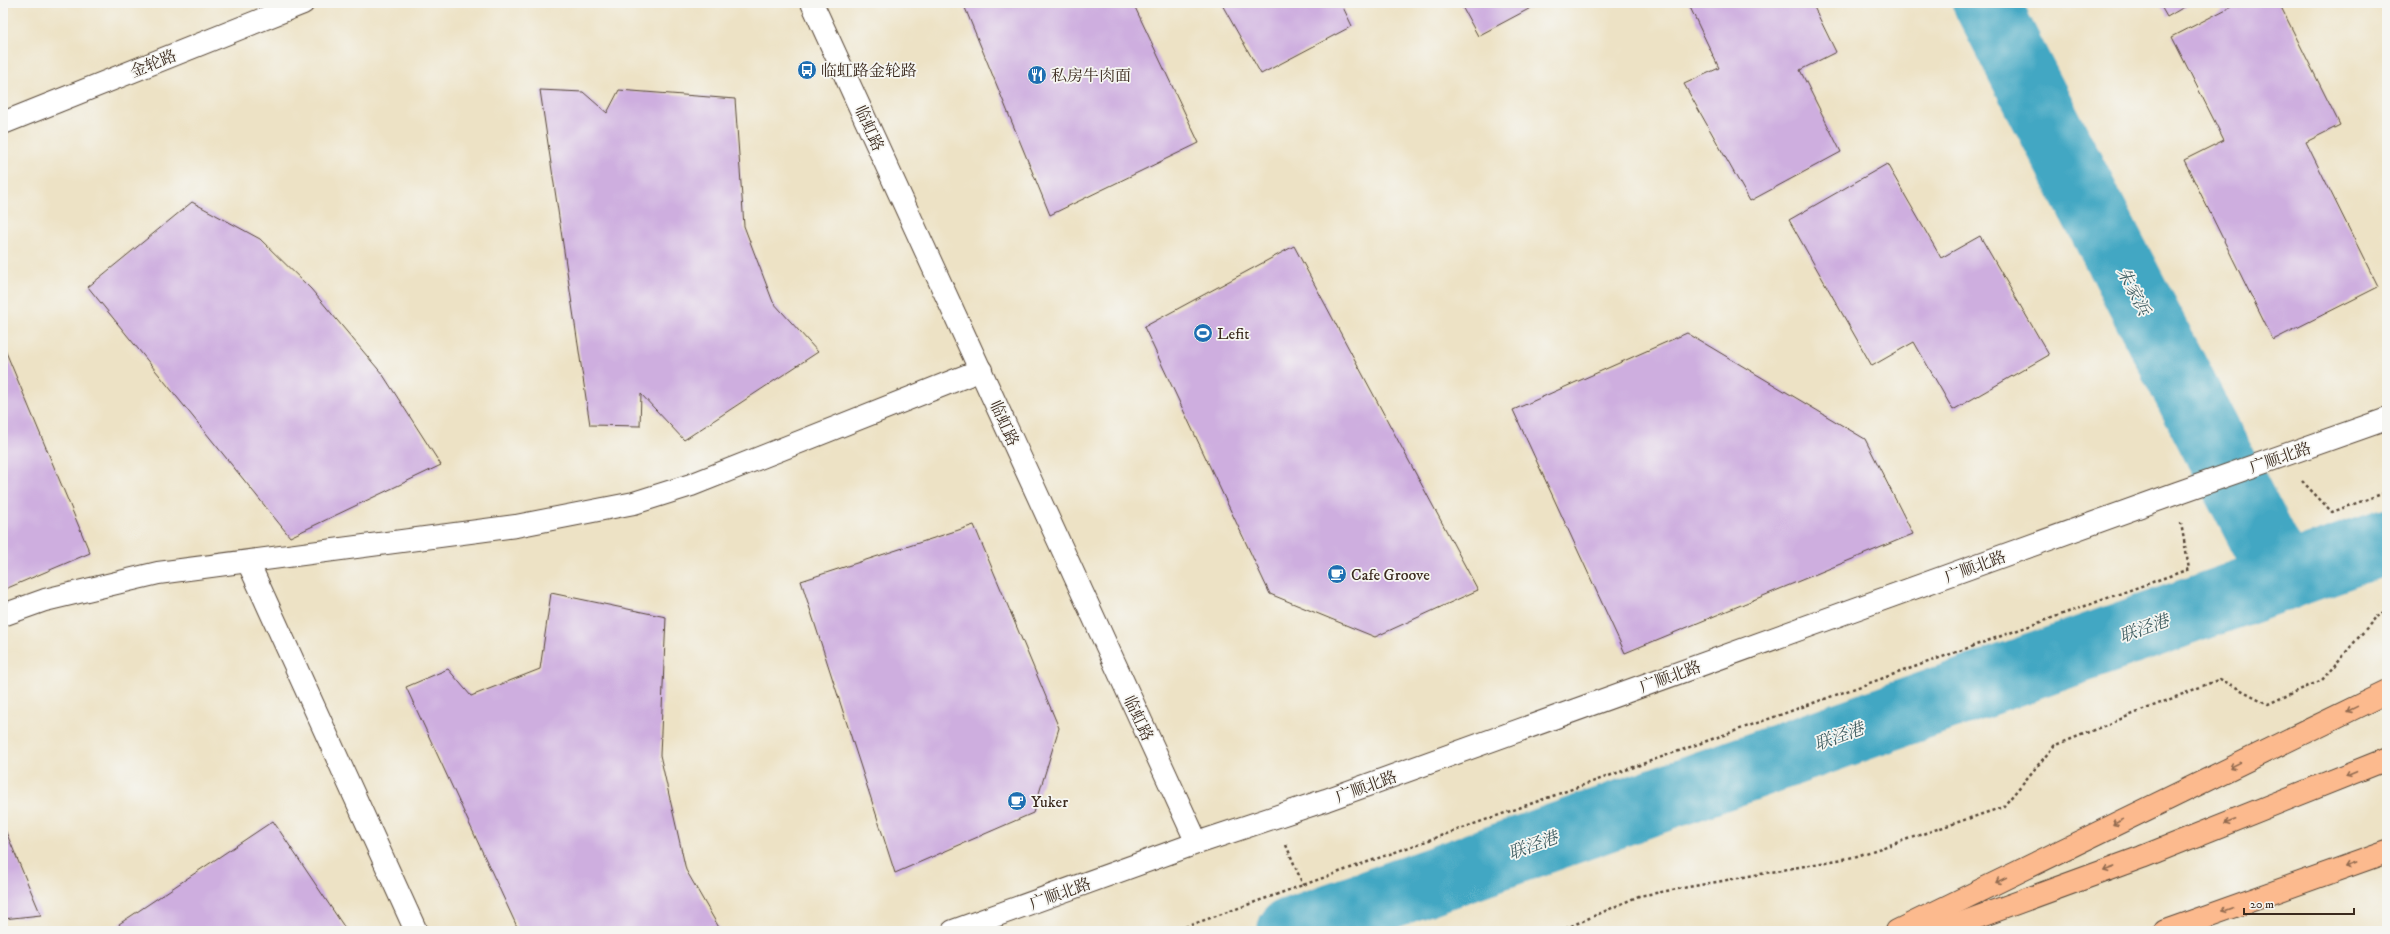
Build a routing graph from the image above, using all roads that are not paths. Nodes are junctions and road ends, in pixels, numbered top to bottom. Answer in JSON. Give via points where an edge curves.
{"nodes":[{"id":1,"x":303,"y":3,"type":"edge"},
{"id":2,"x":812,"y":3,"type":"edge"},
{"id":3,"x":3,"y":123,"type":"edge"},
{"id":4,"x":981,"y":370,"type":"junction"},
{"id":5,"x":2387,"y":419,"type":"edge"},
{"id":6,"x":248,"y":562,"type":"junction"},
{"id":7,"x":3,"y":615,"type":"edge"},
{"id":8,"x":2387,"y":692,"type":"edge"},
{"id":9,"x":2387,"y":759,"type":"edge"},
{"id":10,"x":1197,"y":843,"type":"junction"},
{"id":11,"x":2387,"y":852,"type":"edge"},
{"id":12,"x":416,"y":931,"type":"edge"},
{"id":13,"x":953,"y":931,"type":"edge"},
{"id":14,"x":1897,"y":931,"type":"edge"},
{"id":15,"x":1940,"y":931,"type":"edge"},
{"id":16,"x":2165,"y":931,"type":"edge"}],
"edges":[{"from":1,"to":3,"type":"street","name":"金轮路"},
{"from":2,"to":4,"type":"street","name":"临虹路"},
{"from":4,"to":6,"type":"street","via":[[691,485],[634,504],[516,526]]},
{"from":4,"to":10,"type":"street","name":"临虹路"},
{"from":5,"to":10,"type":"street","name":"广顺北路","via":[[1275,818]]},
{"from":6,"to":7,"type":"street","via":[[158,573],[102,585],[45,600]]},
{"from":6,"to":12,"type":"street"},
{"from":8,"to":14,"type":"highway","one_way":true},
{"from":9,"to":15,"type":"highway","one_way":true,"via":[[2142,857]]},
{"from":10,"to":13,"type":"street","name":"广顺北路"},
{"from":11,"to":16,"type":"highway","one_way":true}]}
